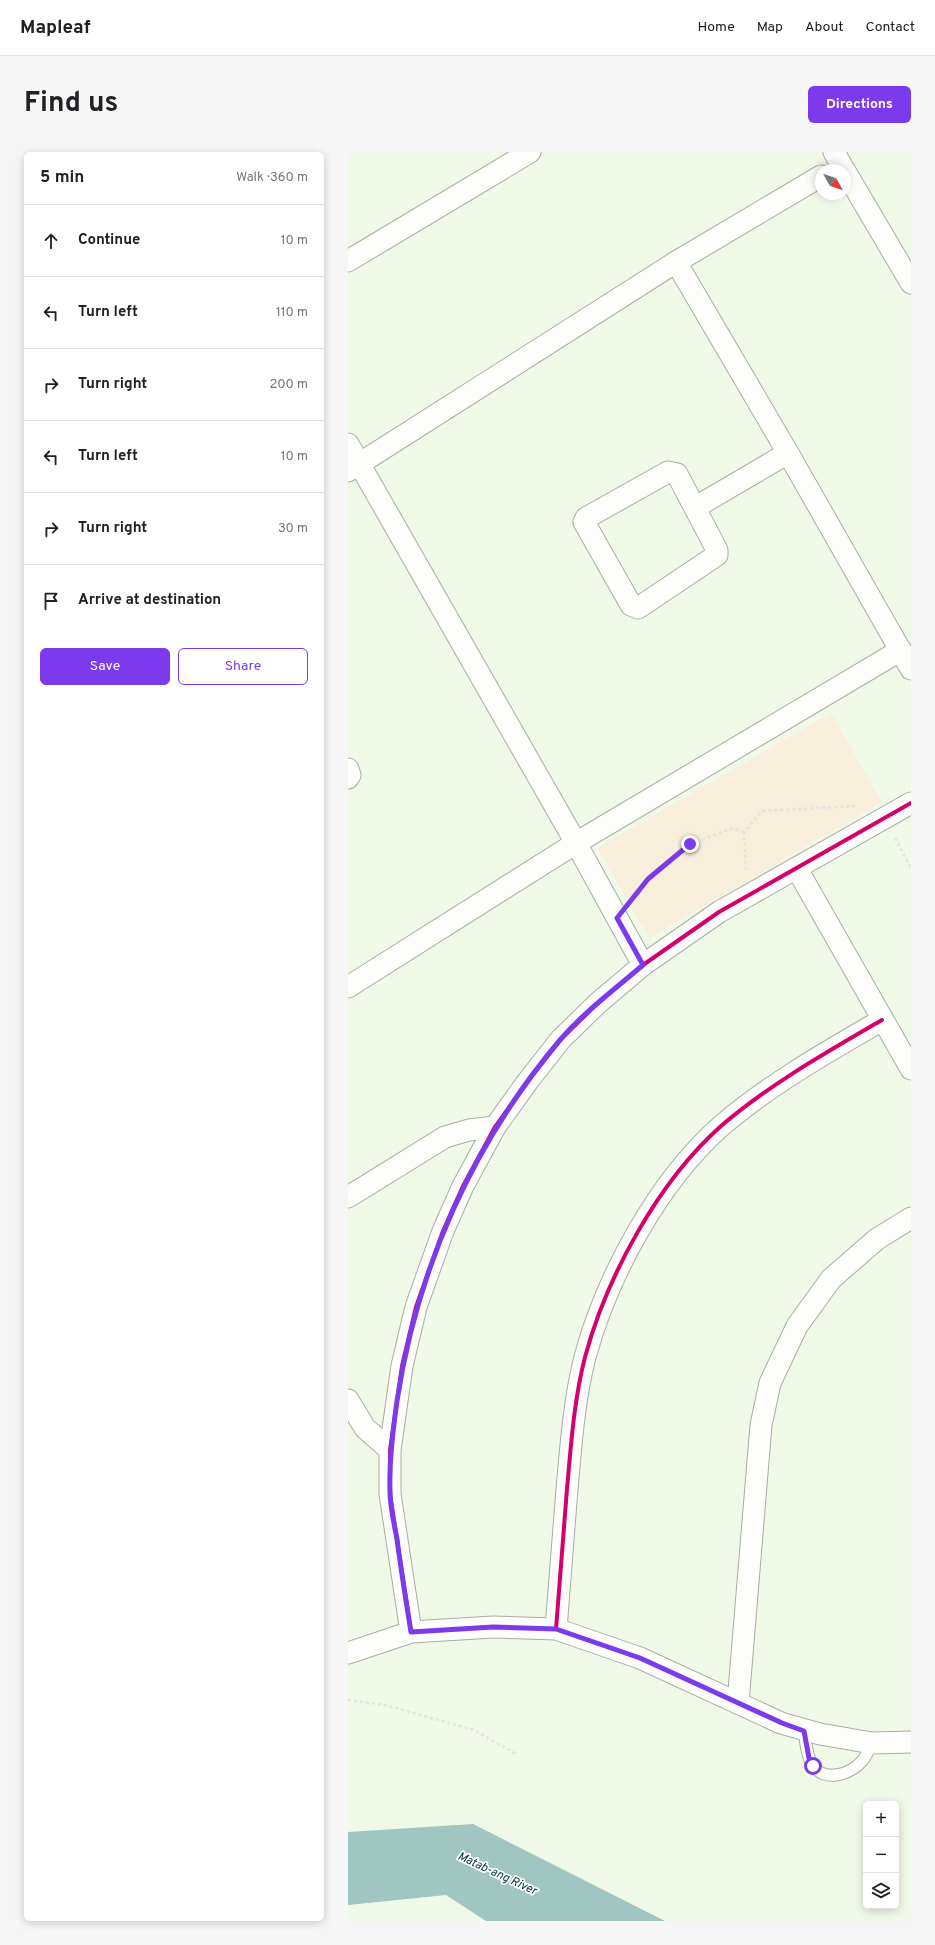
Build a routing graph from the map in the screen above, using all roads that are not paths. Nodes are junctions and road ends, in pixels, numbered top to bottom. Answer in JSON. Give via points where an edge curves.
{"nodes":[{"id":1,"x":530,"y":152,"type":"edge"},
{"id":2,"x":815,"y":180,"type":"edge"},
{"id":3,"x":851,"y":185,"type":"edge"},
{"id":4,"x":348,"y":261,"type":"edge"},
{"id":5,"x":676,"y":262,"type":"junction"},
{"id":6,"x":911,"y":283,"type":"edge"},
{"id":7,"x":348,"y":444,"type":"edge"},
{"id":8,"x":788,"y":453,"type":"junction"},
{"id":9,"x":353,"y":467,"type":"edge"},
{"id":10,"x":696,"y":507,"type":"junction"},
{"id":11,"x":901,"y":650,"type":"junction"},
{"id":12,"x":911,"y":669,"type":"edge"},
{"id":13,"x":348,"y":769,"type":"edge"},
{"id":14,"x":348,"y":778,"type":"edge"},
{"id":15,"x":911,"y":803,"type":"edge"},
{"id":16,"x":576,"y":843,"type":"junction"},
{"id":17,"x":797,"y":868,"type":"junction"},
{"id":18,"x":643,"y":965,"type":"junction"},
{"id":19,"x":348,"y":987,"type":"edge"},
{"id":20,"x":882,"y":1020,"type":"junction"},
{"id":21,"x":911,"y":1069,"type":"edge"},
{"id":22,"x":495,"y":1127,"type":"junction"},
{"id":23,"x":348,"y":1197,"type":"edge"},
{"id":24,"x":911,"y":1218,"type":"edge"},
{"id":25,"x":348,"y":1400,"type":"edge"},
{"id":26,"x":390,"y":1450,"type":"junction"},
{"id":27,"x":556,"y":1629,"type":"junction"},
{"id":28,"x":411,"y":1632,"type":"junction"},
{"id":29,"x":348,"y":1653,"type":"edge"},
{"id":30,"x":738,"y":1703,"type":"junction"},
{"id":31,"x":804,"y":1731,"type":"junction"},
{"id":32,"x":911,"y":1742,"type":"edge"},
{"id":33,"x":872,"y":1743,"type":"junction"}],
"edges":[{"from":1,"to":4,"type":"street"},
{"from":2,"to":5,"type":"street"},
{"from":3,"to":6,"type":"street"},
{"from":5,"to":8,"type":"street"},
{"from":5,"to":9,"type":"street"},
{"from":7,"to":9,"type":"street"},
{"from":8,"to":10,"type":"street"},
{"from":8,"to":11,"type":"street"},
{"from":9,"to":16,"type":"street"},
{"from":10,"to":10,"type":"street","via":[[677,474],[672,472],[586,518],[585,526],[631,605],[638,608],[718,555]]},
{"from":11,"to":12,"type":"street"},
{"from":11,"to":16,"type":"street"},
{"from":13,"to":14,"type":"street"},
{"from":15,"to":17,"type":"street"},
{"from":16,"to":18,"type":"street"},
{"from":16,"to":19,"type":"street"},
{"from":17,"to":18,"type":"street","via":[[719,912]]},
{"from":17,"to":20,"type":"street"},
{"from":18,"to":22,"type":"street","via":[[561,1039]]},
{"from":20,"to":21,"type":"street"},
{"from":20,"to":27,"type":"street","via":[[807,1064],[721,1127],[688,1161],[633,1238],[606,1296],[586,1357],[572,1426]]},
{"from":22,"to":23,"type":"street","via":[[445,1136]]},
{"from":22,"to":26,"type":"street","via":[[463,1186],[443,1231],[416,1308],[402,1366]]},
{"from":24,"to":30,"type":"street","via":[[877,1239],[831,1278],[797,1326],[770,1383],[762,1425]]},
{"from":25,"to":26,"type":"street","via":[[365,1428]]},
{"from":26,"to":28,"type":"street","via":[[390,1494]]},
{"from":27,"to":28,"type":"street","via":[[493,1627]]},
{"from":27,"to":30,"type":"street","via":[[640,1658]]},
{"from":28,"to":29,"type":"street"},
{"from":30,"to":31,"type":"street"},
{"from":31,"to":33,"type":"street"},
{"from":31,"to":33,"type":"lane","via":[[809,1758],[822,1774],[837,1776],[852,1770],[864,1759]]},
{"from":32,"to":33,"type":"street"}]}
